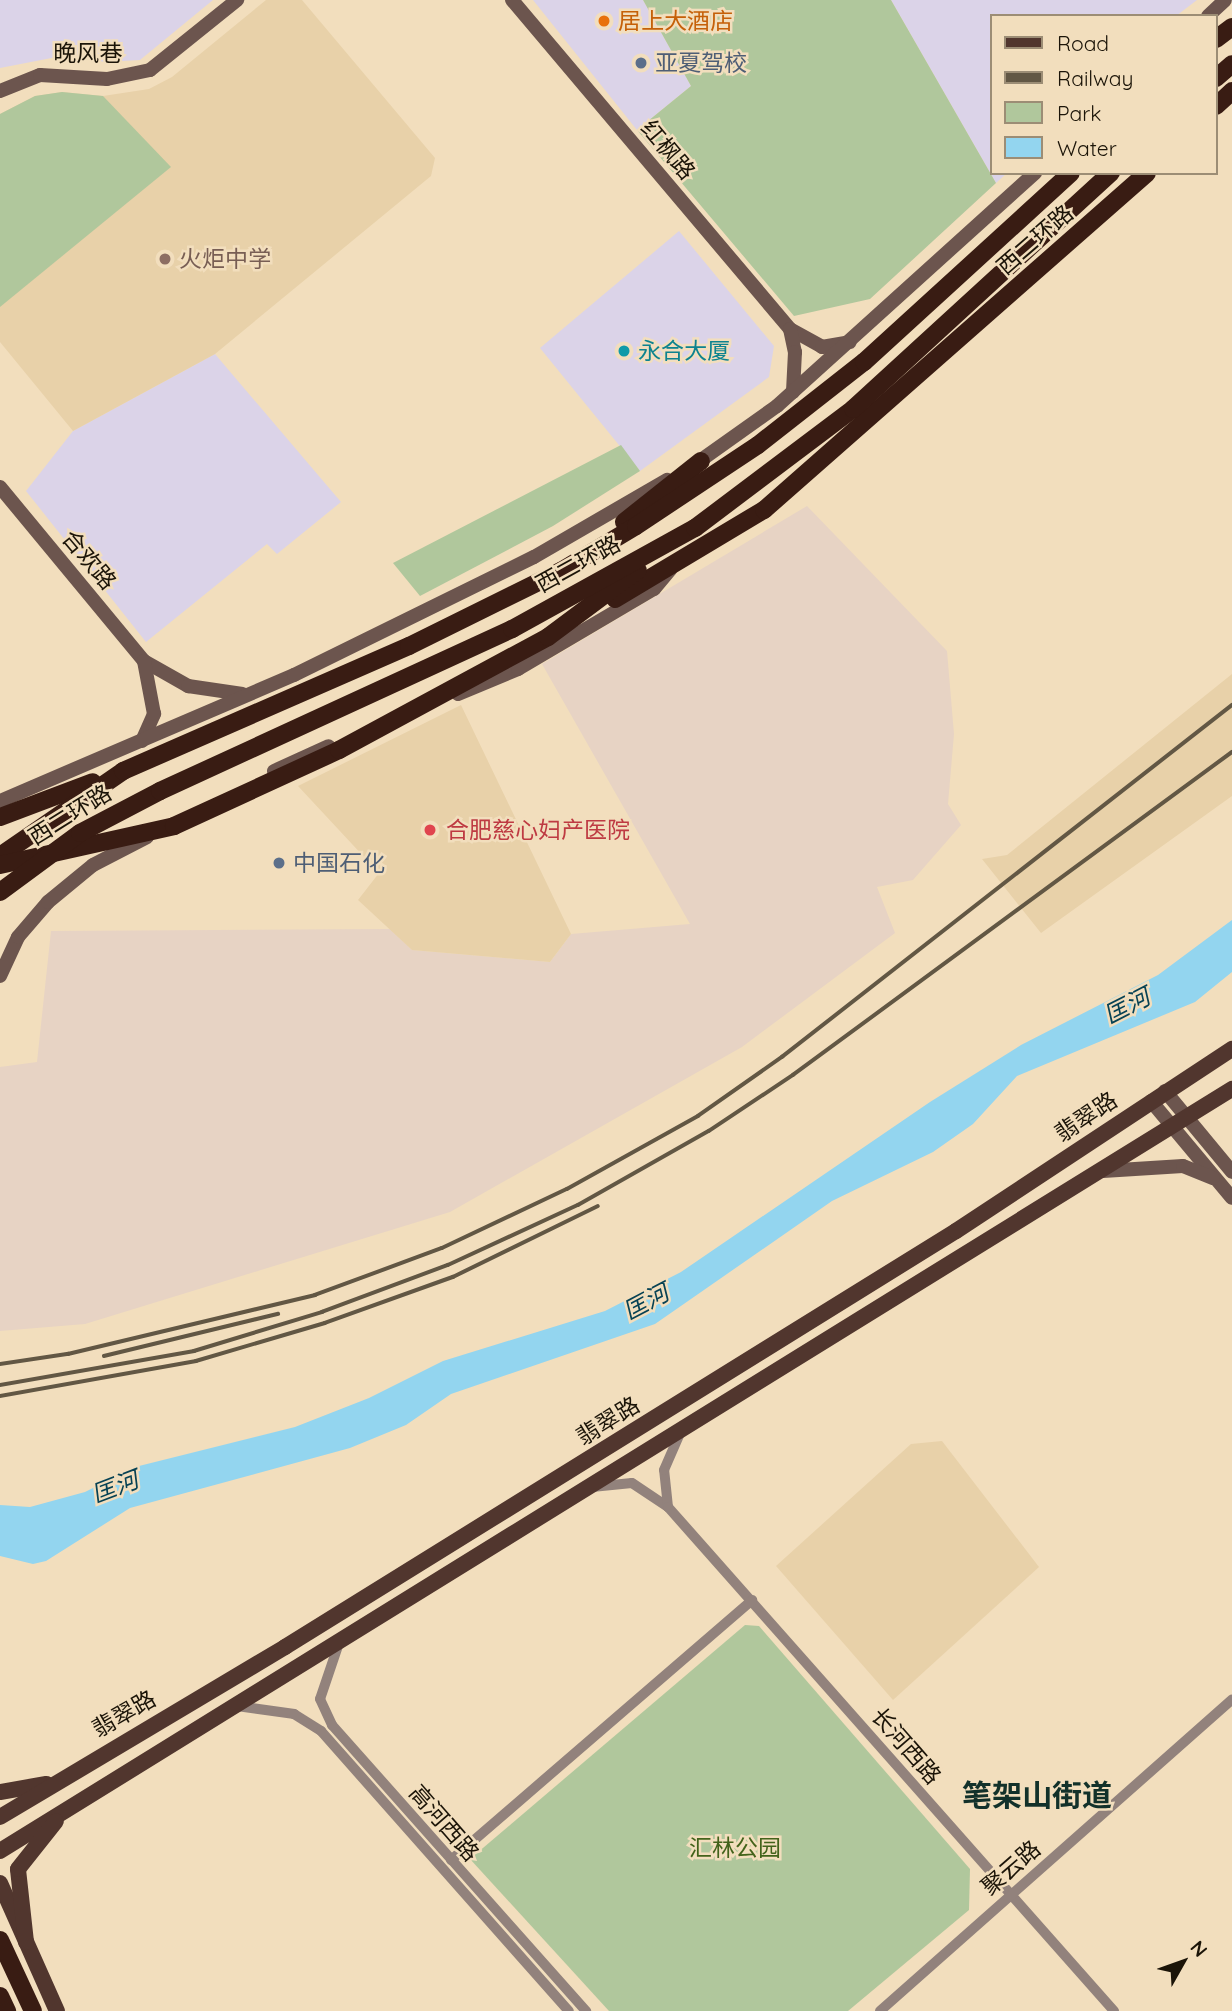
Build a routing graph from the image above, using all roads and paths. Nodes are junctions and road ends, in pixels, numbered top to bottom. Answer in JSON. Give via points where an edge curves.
{"nodes":[{"id":1,"x":237,"y":0,"type":"edge"},
{"id":2,"x":512,"y":0,"type":"edge"},
{"id":3,"x":1225,"y":0,"type":"edge"},
{"id":4,"x":1210,"y":14,"type":"edge"},
{"id":5,"x":1232,"y":64,"type":"edge"},
{"id":6,"x":1218,"y":76,"type":"edge"},
{"id":7,"x":1232,"y":90,"type":"edge"},
{"id":8,"x":0,"y":91,"type":"edge"},
{"id":9,"x":1218,"y":104,"type":"edge"},
{"id":10,"x":1033,"y":175,"type":"edge"},
{"id":11,"x":1069,"y":175,"type":"edge"},
{"id":12,"x":1109,"y":175,"type":"edge"},
{"id":13,"x":1145,"y":175,"type":"edge"},
{"id":14,"x":790,"y":329,"type":"junction"},
{"id":15,"x":851,"y":342,"type":"junction"},
{"id":16,"x":793,"y":392,"type":"junction"},
{"id":17,"x":701,"y":461,"type":"junction"},
{"id":18,"x":0,"y":487,"type":"edge"},
{"id":19,"x":693,"y":529,"type":"junction"},
{"id":20,"x":674,"y":565,"type":"junction"},
{"id":21,"x":561,"y":571,"type":"junction"},
{"id":22,"x":548,"y":637,"type":"junction"},
{"id":23,"x":144,"y":661,"type":"junction"},
{"id":24,"x":245,"y":695,"type":"junction"},
{"id":25,"x":142,"y":741,"type":"junction"},
{"id":26,"x":123,"y":771,"type":"junction"},
{"id":27,"x":0,"y":801,"type":"edge"},
{"id":28,"x":0,"y":817,"type":"edge"},
{"id":29,"x":0,"y":856,"type":"edge"},
{"id":30,"x":0,"y":865,"type":"edge"},
{"id":31,"x":0,"y":892,"type":"edge"},
{"id":32,"x":0,"y":976,"type":"edge"},
{"id":33,"x":1232,"y":1049,"type":"edge"},
{"id":34,"x":1232,"y":1089,"type":"edge"},
{"id":35,"x":1165,"y":1091,"type":"junction"},
{"id":36,"x":1151,"y":1101,"type":"junction"},
{"id":37,"x":1186,"y":1117,"type":"junction"},
{"id":38,"x":1171,"y":1126,"type":"junction"},
{"id":39,"x":1098,"y":1172,"type":"junction"},
{"id":40,"x":1232,"y":1172,"type":"edge"},
{"id":41,"x":1215,"y":1178,"type":"junction"},
{"id":42,"x":1232,"y":1198,"type":"edge"},
{"id":43,"x":681,"y":1431,"type":"junction"},
{"id":44,"x":588,"y":1488,"type":"junction"},
{"id":45,"x":668,"y":1507,"type":"junction"},
{"id":46,"x":752,"y":1601,"type":"junction"},
{"id":47,"x":339,"y":1643,"type":"junction"},
{"id":48,"x":1232,"y":1700,"type":"edge"},
{"id":49,"x":236,"y":1706,"type":"junction"},
{"id":50,"x":55,"y":1782,"type":"junction"},
{"id":51,"x":0,"y":1791,"type":"edge"},
{"id":52,"x":61,"y":1814,"type":"junction"},
{"id":53,"x":0,"y":1817,"type":"edge"},
{"id":54,"x":0,"y":1851,"type":"edge"},
{"id":55,"x":451,"y":1860,"type":"junction"},
{"id":56,"x":0,"y":1883,"type":"edge"},
{"id":57,"x":1010,"y":1894,"type":"junction"},
{"id":58,"x":0,"y":1940,"type":"edge"},
{"id":59,"x":26,"y":1942,"type":"junction"},
{"id":60,"x":0,"y":1996,"type":"edge"},
{"id":61,"x":7,"y":2011,"type":"edge"},
{"id":62,"x":33,"y":2011,"type":"edge"},
{"id":63,"x":57,"y":2011,"type":"edge"},
{"id":64,"x":569,"y":2011,"type":"edge"},
{"id":65,"x":586,"y":2011,"type":"edge"},
{"id":66,"x":880,"y":2011,"type":"edge"},
{"id":67,"x":1114,"y":2011,"type":"edge"}],
"edges":[{"from":1,"to":8,"type":"street","name":"晚风巷","via":[[150,70],[107,79],[40,75]]},
{"from":2,"to":14,"type":"street","name":"红枫路"},
{"from":3,"to":4,"type":"street"},
{"from":5,"to":6,"type":"highway"},
{"from":7,"to":9,"type":"highway"},
{"from":10,"to":15,"type":"street"},
{"from":11,"to":21,"type":"highway","name":"西二环路","via":[[864,362],[758,445]]},
{"from":12,"to":19,"type":"highway","name":"西二环路","via":[[853,409]]},
{"from":13,"to":20,"type":"highway","name":"西二环路","via":[[764,510]]},
{"from":14,"to":15,"type":"street","via":[[822,347]]},
{"from":14,"to":16,"type":"street","via":[[795,352]]},
{"from":15,"to":16,"type":"street"},
{"from":16,"to":17,"type":"street"},
{"from":17,"to":21,"type":"highway"},
{"from":17,"to":24,"type":"street","via":[[534,557]]},
{"from":18,"to":23,"type":"street","name":"合欢路"},
{"from":19,"to":22,"type":"highway"},
{"from":19,"to":31,"type":"highway","name":"西二环路","via":[[512,629],[80,833]]},
{"from":20,"to":22,"type":"highway","name":"西二环路"},
{"from":20,"to":32,"type":"street","via":[[654,589],[518,669],[301,757],[93,865],[48,902],[18,937]]},
{"from":21,"to":26,"type":"highway","name":"西二环路","via":[[273,708]]},
{"from":22,"to":30,"type":"highway","via":[[338,750],[174,826]]},
{"from":23,"to":24,"type":"street","via":[[188,686]]},
{"from":23,"to":25,"type":"street","via":[[154,714]]},
{"from":24,"to":25,"type":"street"},
{"from":25,"to":27,"type":"street"},
{"from":26,"to":28,"type":"highway"},
{"from":26,"to":29,"type":"highway","name":"西二环路"},
{"from":33,"to":35,"type":"main road","name":"翡翠路"},
{"from":34,"to":37,"type":"main road","name":"翡翠路"},
{"from":35,"to":36,"type":"main road","name":"翡翠路"},
{"from":35,"to":37,"type":"street"},
{"from":36,"to":38,"type":"street"},
{"from":36,"to":50,"type":"main road","name":"翡翠路","via":[[956,1231],[583,1463]]},
{"from":37,"to":38,"type":"main road","name":"翡翠路"},
{"from":37,"to":40,"type":"street"},
{"from":38,"to":39,"type":"main road","name":"翡翠路"},
{"from":38,"to":41,"type":"street"},
{"from":39,"to":41,"type":"street","via":[[1183,1166]]},
{"from":39,"to":43,"type":"main road","name":"翡翠路"},
{"from":41,"to":42,"type":"street"},
{"from":43,"to":44,"type":"main road","name":"翡翠路"},
{"from":43,"to":45,"type":"street","via":[[664,1470]]},
{"from":44,"to":45,"type":"street","name":"长河西路","via":[[632,1483]]},
{"from":44,"to":47,"type":"main road","name":"翡翠路"},
{"from":45,"to":46,"type":"street","name":"长河西路"},
{"from":46,"to":55,"type":"street"},
{"from":46,"to":57,"type":"street","name":"长河西路"},
{"from":47,"to":49,"type":"main road","name":"翡翠路"},
{"from":47,"to":55,"type":"street","name":"高河西路","via":[[320,1699],[332,1725]]},
{"from":48,"to":57,"type":"street","name":"聚云路"},
{"from":49,"to":52,"type":"main road","name":"翡翠路"},
{"from":49,"to":64,"type":"street","name":"高河西路","via":[[294,1714],[321,1731]]},
{"from":50,"to":51,"type":"main road"},
{"from":50,"to":53,"type":"main road","name":"翡翠路"},
{"from":52,"to":54,"type":"main road","name":"翡翠路"},
{"from":52,"to":59,"type":"main road","via":[[18,1869]]},
{"from":55,"to":65,"type":"street","name":"高河西路"},
{"from":56,"to":59,"type":"main road"},
{"from":57,"to":66,"type":"street","name":"聚云路"},
{"from":57,"to":67,"type":"street","name":"长河西路"},
{"from":58,"to":62,"type":"highway"},
{"from":59,"to":63,"type":"main road"},
{"from":60,"to":61,"type":"highway"}]}
